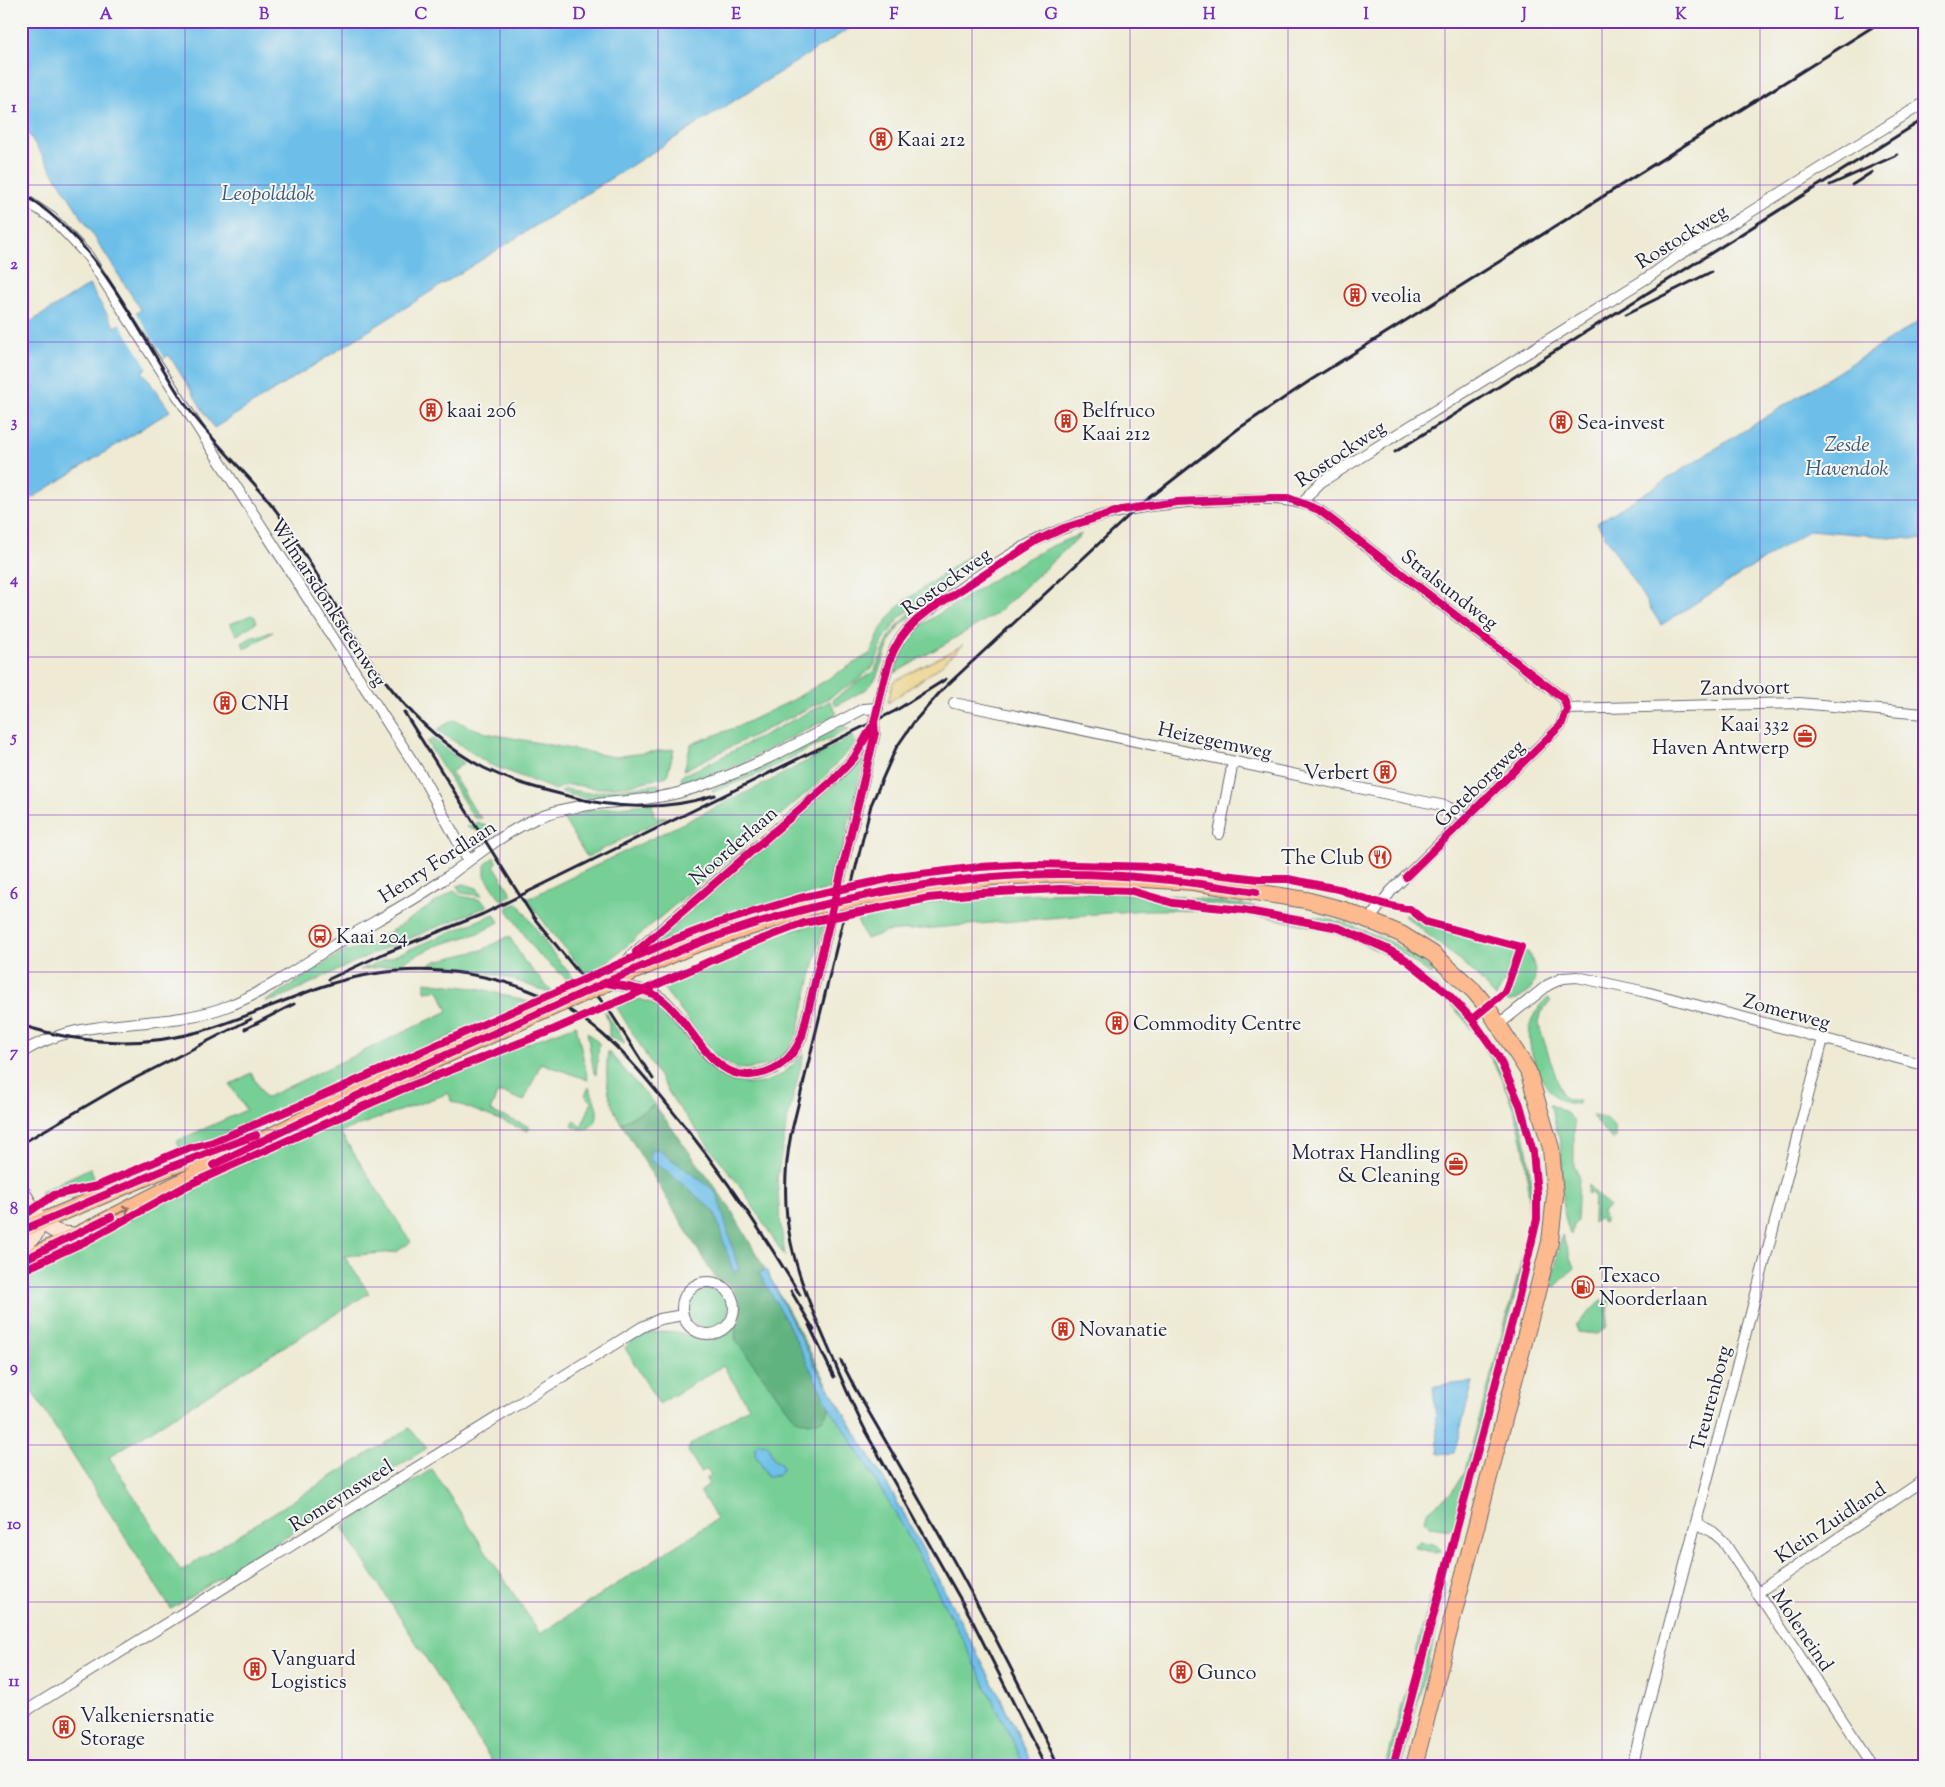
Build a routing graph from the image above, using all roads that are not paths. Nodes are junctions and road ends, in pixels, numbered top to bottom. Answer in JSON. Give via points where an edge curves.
{"nodes":[{"id":1,"x":1924,"y":103,"type":"edge"},
{"id":2,"x":21,"y":197,"type":"edge"},
{"id":3,"x":1304,"y":502,"type":"junction"},
{"id":4,"x":954,"y":704,"type":"dead end"},
{"id":5,"x":878,"y":708,"type":"junction"},
{"id":6,"x":1567,"y":709,"type":"junction"},
{"id":7,"x":1924,"y":714,"type":"edge"},
{"id":8,"x":873,"y":726,"type":"junction"},
{"id":9,"x":1233,"y":762,"type":"junction"},
{"id":10,"x":1465,"y":819,"type":"junction"},
{"id":11,"x":1219,"y":834,"type":"dead end"},
{"id":12,"x":468,"y":860,"type":"junction"},
{"id":13,"x":1369,"y":920,"type":"junction"},
{"id":14,"x":607,"y":983,"type":"junction"},
{"id":15,"x":1498,"y":1024,"type":"junction"},
{"id":16,"x":1823,"y":1039,"type":"junction"},
{"id":17,"x":21,"y":1053,"type":"edge"},
{"id":18,"x":1924,"y":1065,"type":"edge"},
{"id":19,"x":310,"y":1116,"type":"junction"},
{"id":20,"x":21,"y":1190,"type":"edge"},
{"id":21,"x":41,"y":1221,"type":"junction"},
{"id":22,"x":21,"y":1230,"type":"edge"},
{"id":23,"x":80,"y":1233,"type":"junction"},
{"id":24,"x":21,"y":1250,"type":"edge"},
{"id":25,"x":21,"y":1261,"type":"edge"},
{"id":26,"x":683,"y":1315,"type":"junction"},
{"id":27,"x":1924,"y":1480,"type":"edge"},
{"id":28,"x":1696,"y":1523,"type":"junction"},
{"id":29,"x":1757,"y":1593,"type":"junction"},
{"id":30,"x":21,"y":1714,"type":"edge"},
{"id":31,"x":1414,"y":1766,"type":"edge"},
{"id":32,"x":1632,"y":1766,"type":"edge"},
{"id":33,"x":1873,"y":1766,"type":"edge"}],
"edges":[{"from":1,"to":3,"type":"street","name":"Rostockweg","via":[[1679,254],[1650,276],[1321,482]]},
{"from":2,"to":12,"type":"street","name":"Wilmarsdonksteenweg","via":[[52,218],[88,256],[423,778]]},
{"from":3,"to":5,"type":"street","name":"Rostockweg","via":[[1272,498],[1154,504],[1104,515],[1038,540],[945,599],[906,629],[892,653]]},
{"from":3,"to":6,"type":"street","name":"Stralsundweg","via":[[1333,520],[1555,690],[1564,699]]},
{"from":4,"to":9,"type":"street","name":"Heizegemweg"},
{"from":5,"to":8,"type":"street","name":"Rostockweg"},
{"from":5,"to":12,"type":"street","name":"Henry Fordlaan","via":[[863,708],[731,775],[702,786],[674,794],[554,812],[534,819]]},
{"from":6,"to":7,"type":"street","name":"Zandvoort","via":[[1798,703]]},
{"from":6,"to":10,"type":"street","name":"Goteborgweg","via":[[1561,725]]},
{"from":8,"to":14,"type":"street","name":"Noorderlaan","via":[[854,758],[831,782],[633,954]]},
{"from":8,"to":14,"type":"street","name":"Rostockweg","via":[[875,733],[802,1036],[788,1059],[776,1069],[761,1074],[734,1073],[719,1066],[706,1053],[666,1002],[645,990]]},
{"from":9,"to":10,"type":"street","name":"Heizegemweg","via":[[1445,806]]},
{"from":9,"to":11,"type":"street"},
{"from":10,"to":13,"type":"street","name":"Goteborgweg","via":[[1391,891]]},
{"from":12,"to":17,"type":"street","name":"Henry Fordlaan","via":[[393,912],[228,1006],[177,1018],[80,1030]]},
{"from":13,"to":14,"type":"main road","name":"Noorderlaan","bridge":true,"via":[[1340,908],[1306,900],[1193,882],[1060,874],[992,877],[811,908],[692,946]]},
{"from":13,"to":15,"type":"main road","name":"Noorderlaan","via":[[1401,934],[1445,964],[1474,991]]},
{"from":14,"to":19,"type":"main road","name":"Noorderlaan","bridge":true},
{"from":15,"to":16,"type":"street","name":"Zomerweg","via":[[1548,985],[1577,976]]},
{"from":15,"to":31,"type":"main road","name":"Noorderlaan","via":[[1528,1071],[1551,1148],[1555,1196],[1550,1242]]},
{"from":16,"to":18,"type":"street","name":"Zomerweg"},
{"from":16,"to":28,"type":"street","name":"Treurenborg"},
{"from":19,"to":21,"type":"main road","name":"Noorderlaan","via":[[173,1166]]},
{"from":23,"to":19,"type":"main road","name":"Noorderlaan","one_way":true},
{"from":20,"to":21,"type":"main road"},
{"from":21,"to":22,"type":"main road","name":"Noorderlaan"},
{"from":21,"to":23,"type":"main road","via":[[59,1234]]},
{"from":21,"to":24,"type":"main road","via":[[36,1234]]},
{"from":23,"to":25,"type":"main road","name":"Noorderlaan"},
{"from":26,"to":26,"type":"street","via":[[692,1329],[700,1333],[718,1332],[731,1321],[734,1304],[726,1289],[718,1284],[702,1283],[694,1286],[684,1299]]},
{"from":26,"to":30,"type":"street","name":"Romeynsweel","via":[[660,1319],[638,1330]]},
{"from":27,"to":29,"type":"street","name":"Klein Zuidland"},
{"from":28,"to":29,"type":"street","name":"Moleneind","via":[[1723,1541]]},
{"from":28,"to":32,"type":"street","name":"Treurenborg"},
{"from":29,"to":33,"type":"street","name":"Moleneind"}]}
